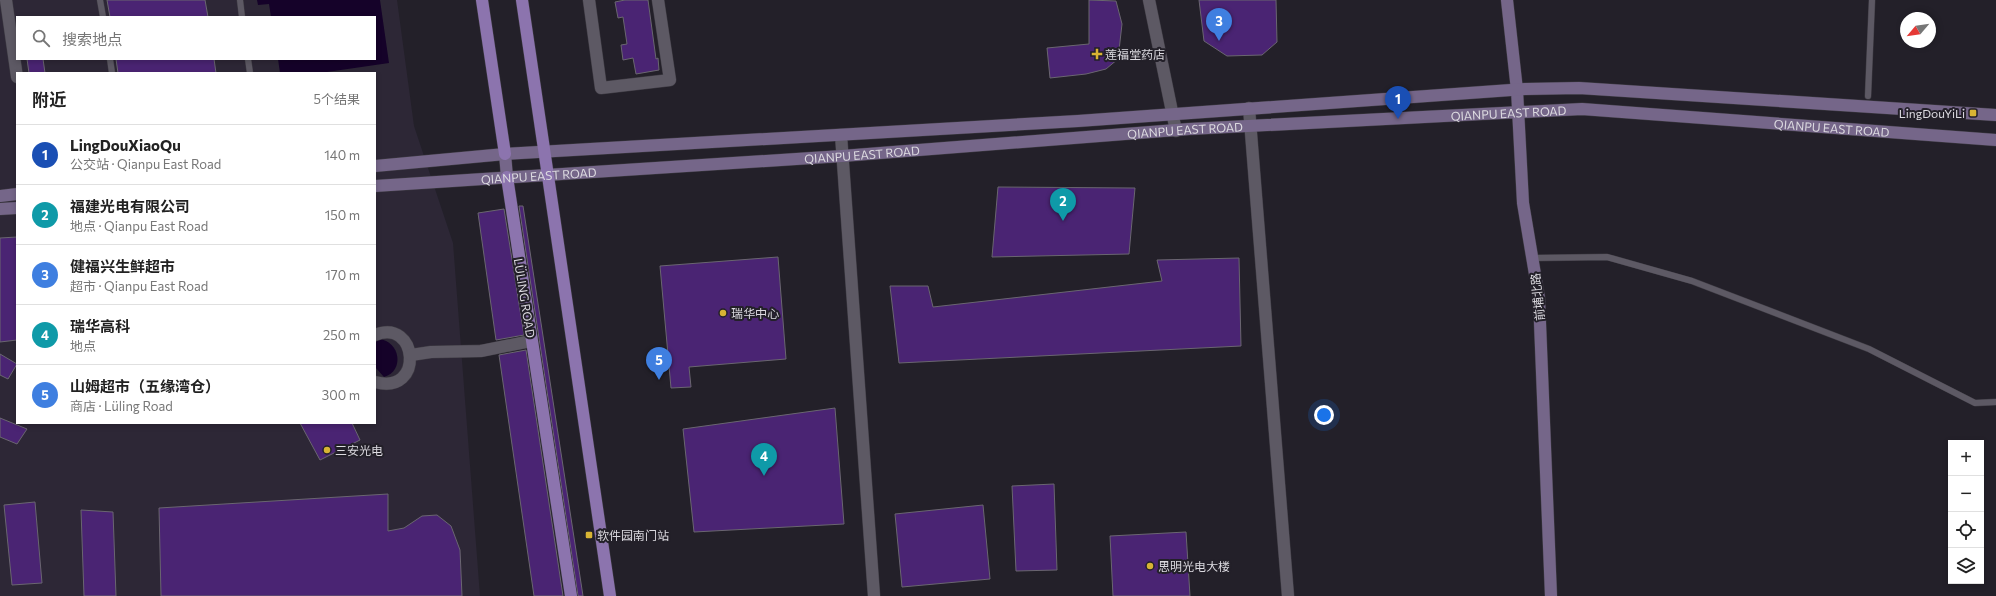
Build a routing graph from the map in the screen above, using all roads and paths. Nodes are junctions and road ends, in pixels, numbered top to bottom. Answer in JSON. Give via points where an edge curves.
{"nodes":[{"id":1,"x":6,"y":0,"type":"edge"},
{"id":2,"x":100,"y":0,"type":"edge"},
{"id":3,"x":240,"y":0,"type":"edge"},
{"id":4,"x":482,"y":0,"type":"edge"},
{"id":5,"x":522,"y":0,"type":"edge"},
{"id":6,"x":589,"y":0,"type":"edge"},
{"id":7,"x":658,"y":0,"type":"edge"},
{"id":8,"x":1149,"y":0,"type":"edge"},
{"id":9,"x":1507,"y":0,"type":"edge"},
{"id":10,"x":1872,"y":0,"type":"edge"},
{"id":11,"x":103,"y":16,"type":"edge"},
{"id":12,"x":242,"y":16,"type":"edge"},
{"id":13,"x":110,"y":60,"type":"edge"},
{"id":14,"x":248,"y":60,"type":"edge"},
{"id":15,"x":16,"y":72,"type":"edge"},
{"id":16,"x":112,"y":72,"type":"edge"},
{"id":17,"x":250,"y":72,"type":"edge"},
{"id":18,"x":1517,"y":90,"type":"junction"},
{"id":19,"x":1868,"y":96,"type":"dead end"},
{"id":20,"x":1250,"y":108,"type":"junction"},
{"id":21,"x":1517,"y":112,"type":"junction"},
{"id":22,"x":1173,"y":114,"type":"junction"},
{"id":23,"x":1996,"y":115,"type":"edge"},
{"id":24,"x":1251,"y":126,"type":"junction"},
{"id":25,"x":1176,"y":131,"type":"junction"},
{"id":26,"x":841,"y":135,"type":"junction"},
{"id":27,"x":1996,"y":140,"type":"edge"},
{"id":28,"x":544,"y":152,"type":"junction"},
{"id":29,"x":504,"y":154,"type":"junction"},
{"id":30,"x":842,"y":156,"type":"junction"},
{"id":31,"x":376,"y":166,"type":"edge"},
{"id":32,"x":547,"y":175,"type":"junction"},
{"id":33,"x":507,"y":178,"type":"junction"},
{"id":34,"x":376,"y":186,"type":"edge"},
{"id":35,"x":16,"y":194,"type":"edge"},
{"id":36,"x":0,"y":196,"type":"edge"},
{"id":37,"x":16,"y":208,"type":"edge"},
{"id":38,"x":0,"y":209,"type":"edge"},
{"id":39,"x":1532,"y":258,"type":"junction"},
{"id":40,"x":376,"y":335,"type":"edge"},
{"id":41,"x":531,"y":342,"type":"junction"},
{"id":42,"x":411,"y":355,"type":"junction"},
{"id":43,"x":376,"y":382,"type":"edge"},
{"id":44,"x":1996,"y":402,"type":"edge"},
{"id":45,"x":571,"y":596,"type":"edge"},
{"id":46,"x":610,"y":596,"type":"edge"},
{"id":47,"x":874,"y":596,"type":"edge"},
{"id":48,"x":1288,"y":596,"type":"edge"},
{"id":49,"x":1551,"y":596,"type":"edge"}],
"edges":[{"from":1,"to":15,"type":"street"},
{"from":2,"to":11,"type":"lane"},
{"from":3,"to":12,"type":"lane"},
{"from":4,"to":29,"type":"main road","name":"LÜLING ROAD"},
{"from":5,"to":28,"type":"main road"},
{"from":6,"to":7,"type":"street","via":[[601,88],[670,80]]},
{"from":8,"to":22,"type":"street"},
{"from":9,"to":18,"type":"main road","name":"前埔北路"},
{"from":10,"to":19,"type":"lane"},
{"from":13,"to":16,"type":"lane"},
{"from":14,"to":17,"type":"lane"},
{"from":18,"to":20,"type":"main road","name":"QIANPU EAST ROAD"},
{"from":18,"to":21,"type":"main road","name":"前埔北路"},
{"from":18,"to":23,"type":"main road","name":"QIANPU EAST ROAD","via":[[1579,88]]},
{"from":20,"to":22,"type":"main road","name":"QIANPU EAST ROAD"},
{"from":20,"to":24,"type":"street"},
{"from":21,"to":24,"type":"main road","name":"QIANPU EAST ROAD"},
{"from":21,"to":27,"type":"main road","name":"QIANPU EAST ROAD","via":[[1582,109]]},
{"from":21,"to":39,"type":"main road","name":"前埔北路","via":[[1523,203]]},
{"from":22,"to":25,"type":"street"},
{"from":22,"to":26,"type":"main road","name":"QIANPU EAST ROAD"},
{"from":24,"to":25,"type":"main road","name":"QIANPU EAST ROAD"},
{"from":24,"to":48,"type":"street"},
{"from":25,"to":30,"type":"main road","name":"QIANPU EAST ROAD"},
{"from":26,"to":28,"type":"main road","name":"QIANPU EAST ROAD"},
{"from":26,"to":30,"type":"street"},
{"from":28,"to":29,"type":"main road","name":"QIANPU EAST ROAD"},
{"from":28,"to":32,"type":"main road"},
{"from":29,"to":31,"type":"main road","name":"QIANPU EAST ROAD"},
{"from":29,"to":33,"type":"main road","name":"LÜLING ROAD"},
{"from":30,"to":32,"type":"main road","name":"QIANPU EAST ROAD"},
{"from":30,"to":47,"type":"street"},
{"from":32,"to":33,"type":"main road","name":"QIANPU EAST ROAD"},
{"from":32,"to":46,"type":"main road"},
{"from":33,"to":34,"type":"main road","name":"QIANPU EAST ROAD"},
{"from":33,"to":41,"type":"main road","name":"LÜLING ROAD"},
{"from":35,"to":36,"type":"main road"},
{"from":37,"to":38,"type":"main road"},
{"from":39,"to":44,"type":"lane","via":[[1607,257],[1692,281],[1869,349],[1974,403]]},
{"from":39,"to":49,"type":"main road","name":"前埔北路","via":[[1539,298]]},
{"from":40,"to":42,"type":"street","via":[[387,332],[396,335],[408,346]]},
{"from":41,"to":42,"type":"street","via":[[481,351]]},
{"from":41,"to":45,"type":"main road","name":"LÜLING ROAD"},
{"from":42,"to":43,"type":"street","via":[[409,369],[399,381],[384,384]]}]}
